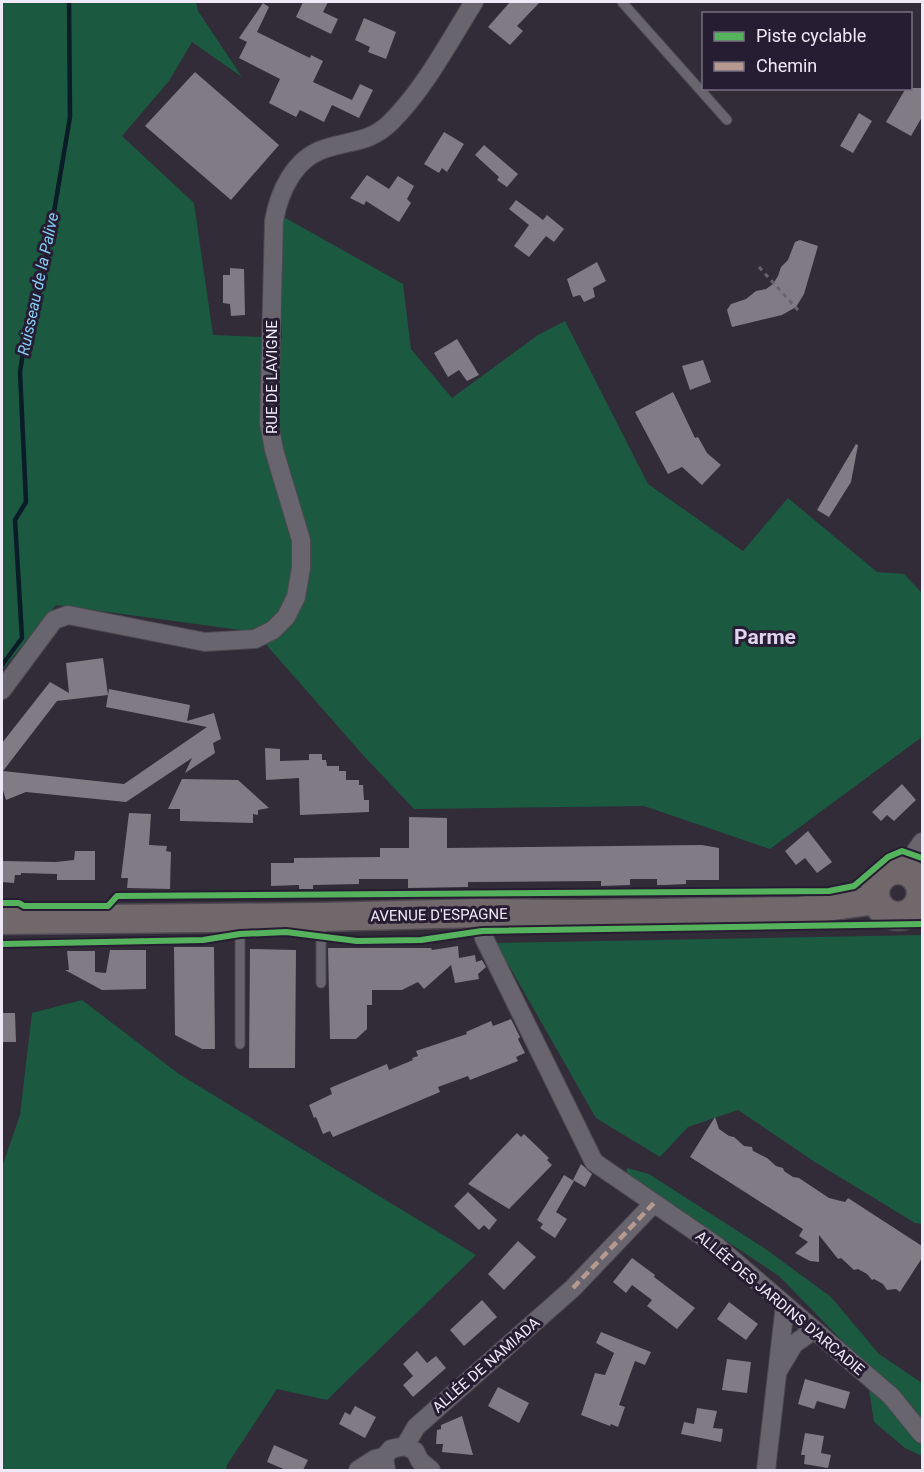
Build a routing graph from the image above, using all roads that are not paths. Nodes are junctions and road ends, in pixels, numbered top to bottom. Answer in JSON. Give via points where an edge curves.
{"nodes":[{"id":1,"x":474,"y":2,"type":"edge"},
{"id":2,"x":622,"y":2,"type":"edge"},
{"id":3,"x":727,"y":120,"type":"dead end"},
{"id":4,"x":2,"y":690,"type":"edge"},
{"id":5,"x":922,"y":842,"type":"edge"},
{"id":6,"x":902,"y":870,"type":"junction"},
{"id":7,"x":875,"y":900,"type":"junction"},
{"id":8,"x":921,"y":900,"type":"edge"},
{"id":9,"x":479,"y":913,"type":"junction"},
{"id":10,"x":321,"y":917,"type":"junction"},
{"id":11,"x":240,"y":918,"type":"junction"},
{"id":12,"x":2,"y":920,"type":"edge"},
{"id":13,"x":321,"y":982,"type":"dead end"},
{"id":14,"x":240,"y":1044,"type":"dead end"},
{"id":15,"x":654,"y":1203,"type":"junction"},
{"id":16,"x":785,"y":1305,"type":"junction"},
{"id":17,"x":814,"y":1330,"type":"junction"},
{"id":18,"x":778,"y":1370,"type":"junction"},
{"id":19,"x":922,"y":1434,"type":"edge"},
{"id":20,"x":405,"y":1446,"type":"junction"},
{"id":21,"x":385,"y":1464,"type":"edge"},
{"id":22,"x":423,"y":1467,"type":"edge"},
{"id":23,"x":358,"y":1470,"type":"edge"},
{"id":24,"x":766,"y":1470,"type":"edge"}],
"edges":[{"from":1,"to":4,"type":"street","name":"RUE DE LAVIGNE","via":[[417,91],[390,123],[375,136],[323,149],[307,158],[292,174],[277,205],[269,423],[301,540],[296,597],[286,617],[273,630],[255,639],[205,642],[68,615],[54,620]]},
{"from":2,"to":3,"type":"lane"},
{"from":5,"to":6,"type":"street"},
{"from":6,"to":7,"type":"main road","via":[[883,875],[874,888]]},
{"from":6,"to":8,"type":"main road","via":[[917,880]]},
{"from":7,"to":8,"type":"main road","via":[[886,914],[901,917]]},
{"from":7,"to":9,"type":"main road","name":"AVENUE D'ESPAGNE","via":[[799,911]]},
{"from":9,"to":10,"type":"main road","name":"AVENUE D'ESPAGNE"},
{"from":9,"to":15,"type":"street","name":"ALLÉE DES JARDINS D'ARCADIE","via":[[484,938],[594,1162]]},
{"from":10,"to":11,"type":"main road","name":"AVENUE D'ESPAGNE"},
{"from":10,"to":13,"type":"lane"},
{"from":11,"to":12,"type":"main road","name":"AVENUE D'ESPAGNE"},
{"from":11,"to":14,"type":"lane"},
{"from":15,"to":16,"type":"street","name":"ALLÉE DES JARDINS D'ARCADIE","via":[[718,1247]]},
{"from":15,"to":20,"type":"street","name":"ALLÉE DE NAMIADA","via":[[573,1288],[416,1427]]},
{"from":16,"to":17,"type":"street","name":"ALLÉE DES JARDINS D'ARCADIE"},
{"from":16,"to":18,"type":"street"},
{"from":17,"to":18,"type":"street","via":[[794,1344]]},
{"from":17,"to":19,"type":"street","name":"ALLÉE DES JARDINS D'ARCADIE","via":[[891,1396]]},
{"from":18,"to":24,"type":"street"},
{"from":20,"to":21,"type":"street","via":[[391,1449]]},
{"from":20,"to":22,"type":"street","via":[[415,1451]]},
{"from":21,"to":23,"type":"street","via":[[375,1459]]}]}
